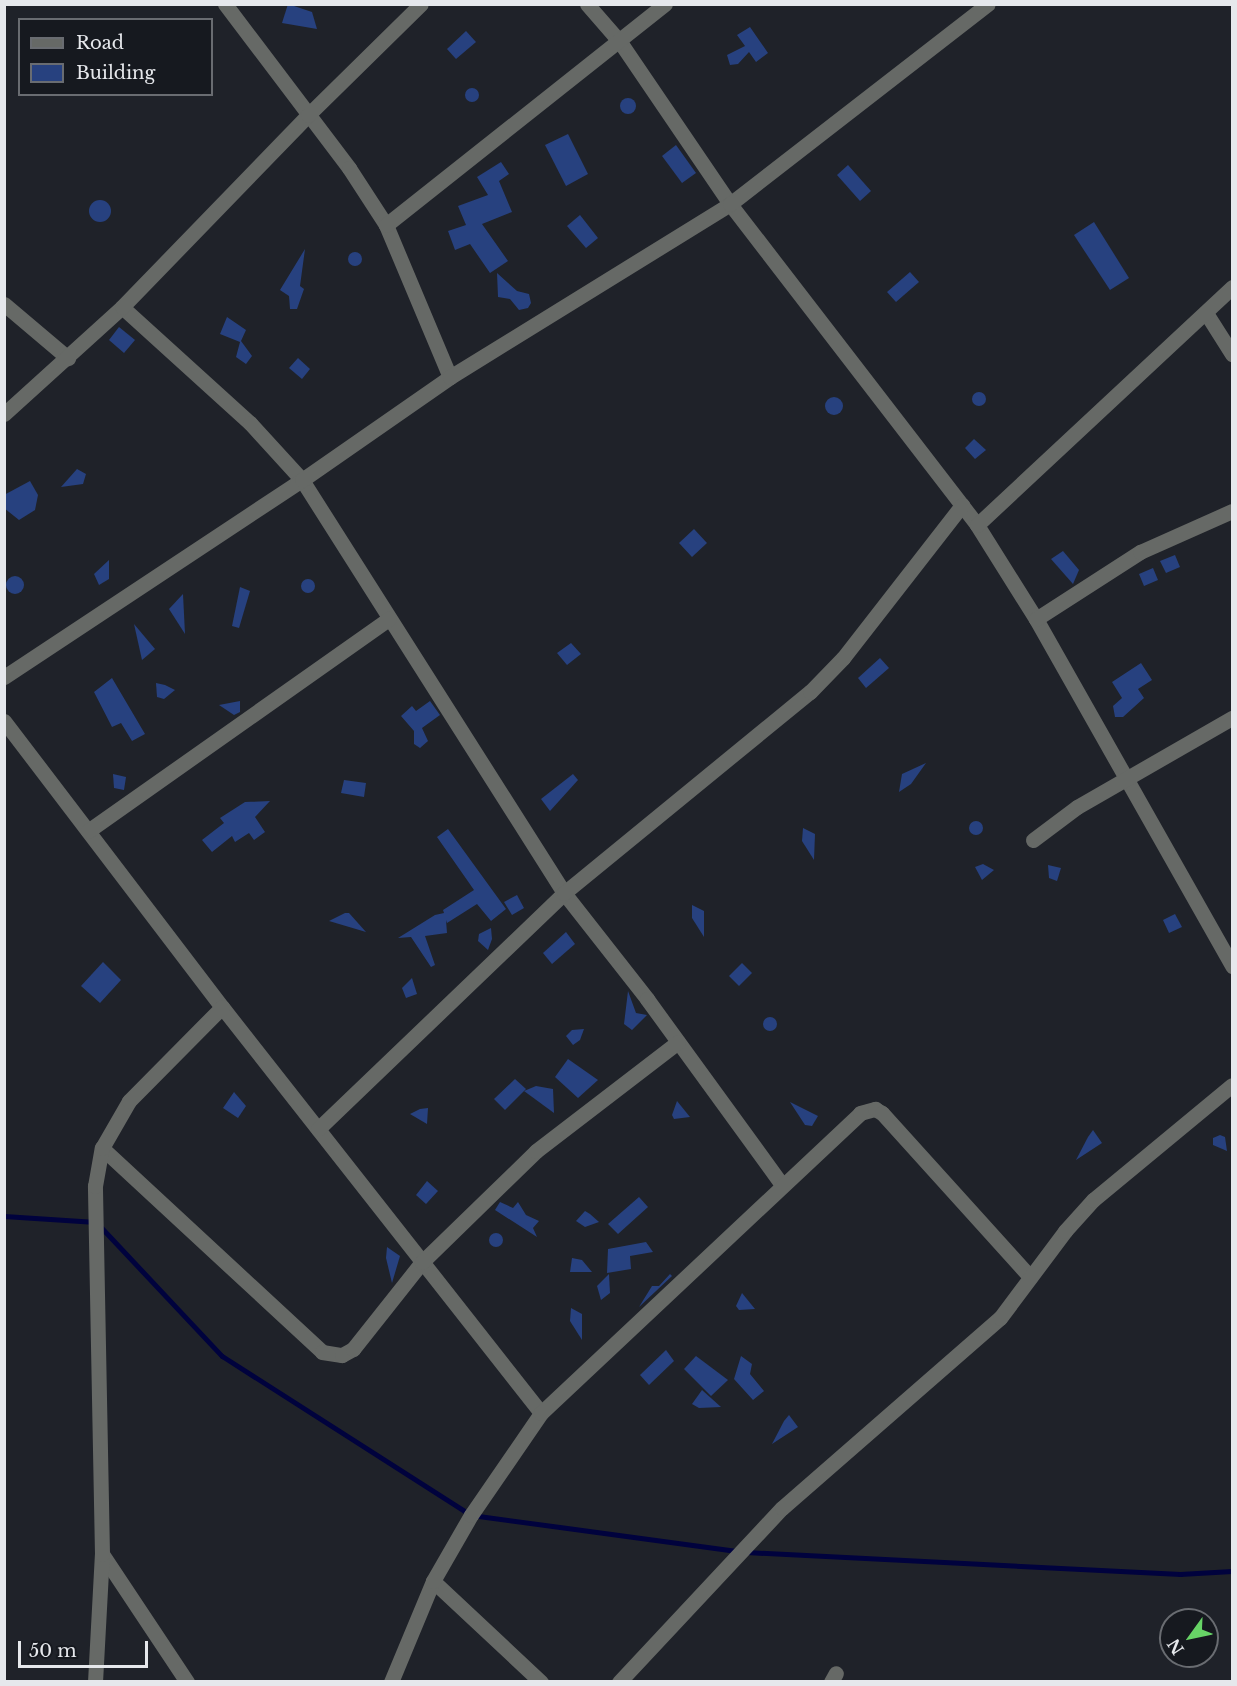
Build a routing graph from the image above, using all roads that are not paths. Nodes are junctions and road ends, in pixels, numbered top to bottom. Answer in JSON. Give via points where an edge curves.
{"nodes":[{"id":1,"x":225,"y":4,"type":"edge"},
{"id":2,"x":421,"y":4,"type":"edge"},
{"id":3,"x":586,"y":4,"type":"edge"},
{"id":4,"x":665,"y":4,"type":"edge"},
{"id":5,"x":988,"y":4,"type":"edge"},
{"id":6,"x":620,"y":42,"type":"junction"},
{"id":7,"x":308,"y":114,"type":"junction"},
{"id":8,"x":730,"y":204,"type":"junction"},
{"id":9,"x":386,"y":225,"type":"junction"},
{"id":10,"x":1233,"y":287,"type":"edge"},
{"id":11,"x":4,"y":304,"type":"edge"},
{"id":12,"x":122,"y":307,"type":"junction"},
{"id":13,"x":1206,"y":313,"type":"junction"},
{"id":14,"x":1233,"y":354,"type":"edge"},
{"id":15,"x":68,"y":358,"type":"junction"},
{"id":16,"x":450,"y":377,"type":"junction"},
{"id":17,"x":4,"y":414,"type":"edge"},
{"id":18,"x":302,"y":480,"type":"junction"},
{"id":19,"x":962,"y":505,"type":"junction"},
{"id":20,"x":1233,"y":510,"type":"edge"},
{"id":21,"x":976,"y":525,"type":"junction"},
{"id":22,"x":389,"y":619,"type":"junction"},
{"id":23,"x":1036,"y":619,"type":"junction"},
{"id":24,"x":4,"y":677,"type":"edge"},
{"id":25,"x":1233,"y":718,"type":"edge"},
{"id":26,"x":4,"y":721,"type":"edge"},
{"id":27,"x":1126,"y":779,"type":"junction"},
{"id":28,"x":88,"y":831,"type":"junction"},
{"id":29,"x":1033,"y":840,"type":"dead end"},
{"id":30,"x":564,"y":893,"type":"junction"},
{"id":31,"x":1233,"y":966,"type":"edge"},
{"id":32,"x":222,"y":1007,"type":"junction"},
{"id":33,"x":678,"y":1042,"type":"junction"},
{"id":34,"x":1233,"y":1085,"type":"edge"},
{"id":35,"x":318,"y":1129,"type":"junction"},
{"id":36,"x":102,"y":1148,"type":"junction"},
{"id":37,"x":782,"y":1185,"type":"junction"},
{"id":38,"x":422,"y":1262,"type":"junction"},
{"id":39,"x":1030,"y":1277,"type":"junction"},
{"id":40,"x":542,"y":1413,"type":"junction"},
{"id":41,"x":102,"y":1554,"type":"junction"},
{"id":42,"x":433,"y":1581,"type":"junction"},
{"id":43,"x":95,"y":1682,"type":"edge"},
{"id":44,"x":187,"y":1682,"type":"edge"},
{"id":45,"x":391,"y":1682,"type":"edge"},
{"id":46,"x":541,"y":1682,"type":"edge"},
{"id":47,"x":619,"y":1682,"type":"edge"}],
"edges":[{"from":1,"to":7,"type":"street"},
{"from":2,"to":7,"type":"street"},
{"from":3,"to":6,"type":"street"},
{"from":4,"to":6,"type":"street"},
{"from":5,"to":8,"type":"street"},
{"from":6,"to":8,"type":"street"},
{"from":6,"to":9,"type":"street","via":[[522,114]]},
{"from":7,"to":9,"type":"street"},
{"from":7,"to":12,"type":"street"},
{"from":8,"to":16,"type":"street"},
{"from":8,"to":19,"type":"street"},
{"from":9,"to":16,"type":"street"},
{"from":10,"to":13,"type":"street"},
{"from":11,"to":15,"type":"street"},
{"from":12,"to":15,"type":"street"},
{"from":12,"to":18,"type":"street","via":[[250,423]]},
{"from":13,"to":14,"type":"street"},
{"from":13,"to":21,"type":"street"},
{"from":15,"to":17,"type":"street"},
{"from":16,"to":18,"type":"street"},
{"from":18,"to":22,"type":"street"},
{"from":18,"to":24,"type":"street"},
{"from":19,"to":21,"type":"street"},
{"from":19,"to":30,"type":"street","via":[[843,658],[810,692]]},
{"from":20,"to":23,"type":"street","via":[[1140,552]]},
{"from":21,"to":23,"type":"street"},
{"from":22,"to":28,"type":"street"},
{"from":22,"to":30,"type":"street"},
{"from":23,"to":27,"type":"street"},
{"from":25,"to":27,"type":"street"},
{"from":26,"to":28,"type":"street"},
{"from":27,"to":29,"type":"street","via":[[1077,807]]},
{"from":27,"to":31,"type":"street"},
{"from":28,"to":32,"type":"street"},
{"from":30,"to":33,"type":"street"},
{"from":30,"to":35,"type":"street"},
{"from":32,"to":35,"type":"street"},
{"from":32,"to":36,"type":"street","via":[[129,1101]]},
{"from":33,"to":37,"type":"street"},
{"from":33,"to":38,"type":"street","via":[[536,1150]]},
{"from":34,"to":39,"type":"street","via":[[1093,1200]]},
{"from":35,"to":38,"type":"street"},
{"from":36,"to":38,"type":"street","via":[[331,1356],[352,1349]]},
{"from":36,"to":41,"type":"street","via":[[95,1186]]},
{"from":37,"to":39,"type":"street","via":[[853,1118],[875,1109]]},
{"from":37,"to":40,"type":"street"},
{"from":38,"to":40,"type":"street"},
{"from":39,"to":47,"type":"street","via":[[978,1340],[783,1508]]},
{"from":40,"to":42,"type":"street","via":[[471,1515]]},
{"from":41,"to":43,"type":"street"},
{"from":41,"to":44,"type":"street"},
{"from":42,"to":45,"type":"street"},
{"from":42,"to":46,"type":"street"}]}
